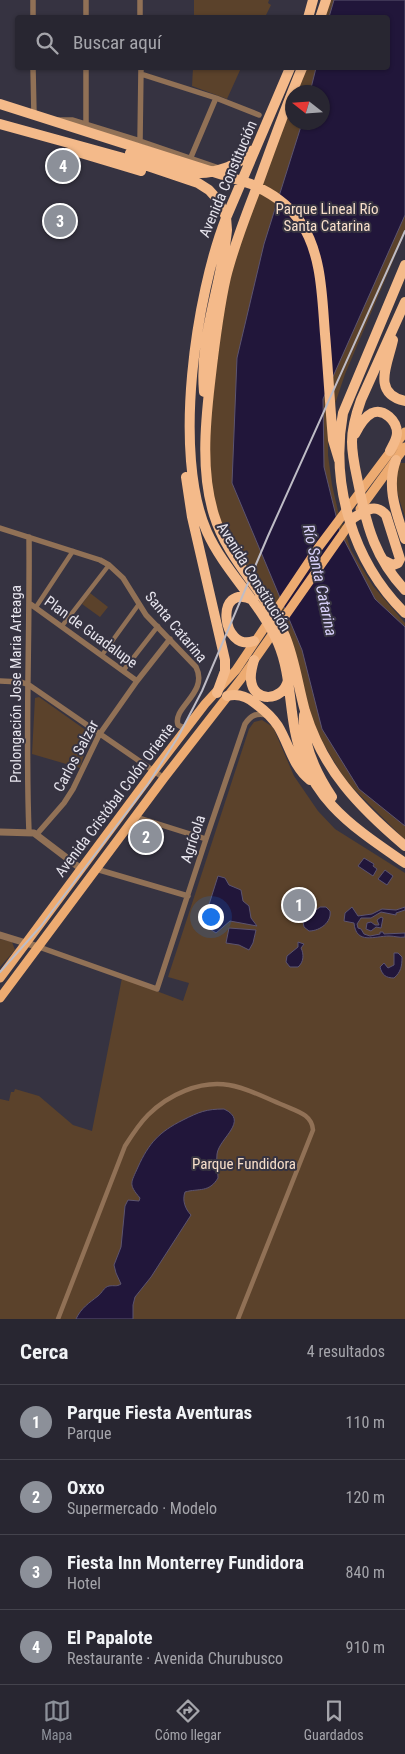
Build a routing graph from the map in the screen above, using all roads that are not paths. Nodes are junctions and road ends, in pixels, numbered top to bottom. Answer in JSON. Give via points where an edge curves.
{"nodes":[{"id":1,"x":33,"y":0,"type":"edge"},
{"id":2,"x":86,"y":0,"type":"edge"},
{"id":3,"x":140,"y":0,"type":"edge"},
{"id":4,"x":313,"y":0,"type":"edge"},
{"id":5,"x":326,"y":0,"type":"edge"},
{"id":6,"x":33,"y":15,"type":"edge"},
{"id":7,"x":86,"y":15,"type":"edge"},
{"id":8,"x":140,"y":15,"type":"edge"},
{"id":9,"x":309,"y":15,"type":"edge"},
{"id":10,"x":321,"y":15,"type":"edge"},
{"id":11,"x":33,"y":70,"type":"edge"},
{"id":12,"x":86,"y":70,"type":"edge"},
{"id":13,"x":289,"y":70,"type":"edge"},
{"id":14,"x":301,"y":70,"type":"edge"},
{"id":15,"x":141,"y":71,"type":"edge"},
{"id":16,"x":216,"y":98,"type":"junction"},
{"id":17,"x":0,"y":104,"type":"edge"},
{"id":18,"x":259,"y":114,"type":"dead end"},
{"id":19,"x":37,"y":116,"type":"junction"},
{"id":20,"x":53,"y":122,"type":"junction"},
{"id":21,"x":86,"y":125,"type":"junction"},
{"id":22,"x":0,"y":126,"type":"edge"},
{"id":23,"x":52,"y":137,"type":"junction"},
{"id":24,"x":140,"y":141,"type":"junction"},
{"id":25,"x":260,"y":141,"type":"junction"},
{"id":26,"x":190,"y":158,"type":"junction"},
{"id":27,"x":221,"y":169,"type":"junction"},
{"id":28,"x":217,"y":241,"type":"junction"},
{"id":29,"x":405,"y":265,"type":"edge"},
{"id":30,"x":405,"y":302,"type":"edge"},
{"id":31,"x":396,"y":322,"type":"junction"},
{"id":32,"x":405,"y":401,"type":"edge"},
{"id":33,"x":206,"y":418,"type":"junction"},
{"id":34,"x":405,"y":432,"type":"edge"},
{"id":35,"x":190,"y":434,"type":"junction"},
{"id":36,"x":352,"y":440,"type":"junction"},
{"id":37,"x":405,"y":447,"type":"edge"},
{"id":38,"x":393,"y":455,"type":"junction"},
{"id":39,"x":339,"y":460,"type":"junction"},
{"id":40,"x":355,"y":516,"type":"junction"},
{"id":41,"x":0,"y":528,"type":"edge"},
{"id":42,"x":29,"y":537,"type":"junction"},
{"id":43,"x":405,"y":538,"type":"edge"},
{"id":44,"x":74,"y":551,"type":"junction"},
{"id":45,"x":381,"y":559,"type":"junction"},
{"id":46,"x":109,"y":565,"type":"junction"},
{"id":47,"x":405,"y":590,"type":"edge"},
{"id":48,"x":254,"y":601,"type":"junction"},
{"id":49,"x":29,"y":603,"type":"junction"},
{"id":50,"x":139,"y":604,"type":"junction"},
{"id":51,"x":36,"y":607,"type":"junction"},
{"id":52,"x":405,"y":613,"type":"edge"},
{"id":53,"x":62,"y":626,"type":"junction"},
{"id":54,"x":158,"y":626,"type":"junction"},
{"id":55,"x":256,"y":638,"type":"junction"},
{"id":56,"x":170,"y":639,"type":"junction"},
{"id":57,"x":102,"y":655,"type":"junction"},
{"id":58,"x":254,"y":660,"type":"junction"},
{"id":59,"x":123,"y":671,"type":"junction"},
{"id":60,"x":288,"y":679,"type":"junction"},
{"id":61,"x":137,"y":681,"type":"junction"},
{"id":62,"x":0,"y":682,"type":"edge"},
{"id":63,"x":29,"y":684,"type":"junction"},
{"id":64,"x":222,"y":694,"type":"junction"},
{"id":65,"x":305,"y":709,"type":"junction"},
{"id":66,"x":269,"y":715,"type":"junction"},
{"id":67,"x":186,"y":729,"type":"junction"},
{"id":68,"x":99,"y":734,"type":"junction"},
{"id":69,"x":153,"y":772,"type":"junction"},
{"id":70,"x":164,"y":778,"type":"junction"},
{"id":71,"x":315,"y":783,"type":"junction"},
{"id":72,"x":136,"y":817,"type":"junction"},
{"id":73,"x":0,"y":832,"type":"edge"},
{"id":74,"x":29,"y":832,"type":"junction"},
{"id":75,"x":37,"y":834,"type":"junction"},
{"id":76,"x":363,"y":834,"type":"junction"},
{"id":77,"x":206,"y":839,"type":"junction"},
{"id":78,"x":405,"y":846,"type":"edge"},
{"id":79,"x":405,"y":863,"type":"edge"},
{"id":80,"x":80,"y":868,"type":"junction"},
{"id":81,"x":96,"y":869,"type":"junction"},
{"id":82,"x":188,"y":896,"type":"junction"},
{"id":83,"x":0,"y":935,"type":"edge"},
{"id":84,"x":25,"y":943,"type":"junction"},
{"id":85,"x":38,"y":947,"type":"junction"},
{"id":86,"x":0,"y":978,"type":"edge"},
{"id":87,"x":0,"y":998,"type":"edge"},
{"id":88,"x":58,"y":1319,"type":"edge"},
{"id":89,"x":238,"y":1319,"type":"edge"}],
"edges":[{"from":1,"to":6,"type":"street"},
{"from":2,"to":7,"type":"street"},
{"from":3,"to":8,"type":"street"},
{"from":4,"to":9,"type":"highway"},
{"from":5,"to":10,"type":"highway"},
{"from":11,"to":19,"type":"street"},
{"from":12,"to":21,"type":"street"},
{"from":13,"to":25,"type":"highway","name":"Avenida Constitución"},
{"from":14,"to":33,"type":"highway","name":"Avenida Constitución","via":[[235,244],[219,310]]},
{"from":15,"to":16,"type":"street"},
{"from":15,"to":24,"type":"street"},
{"from":16,"to":18,"type":"street"},
{"from":16,"to":26,"type":"street"},
{"from":17,"to":19,"type":"highway"},
{"from":19,"to":20,"type":"highway"},
{"from":19,"to":27,"type":"highway","via":[[66,132],[184,170],[200,173]]},
{"from":20,"to":21,"type":"street","via":[[66,119]]},
{"from":20,"to":39,"type":"highway","via":[[241,180],[282,201],[301,223],[312,247],[322,301],[333,440]]},
{"from":21,"to":24,"type":"street"},
{"from":22,"to":23,"type":"highway"},
{"from":23,"to":28,"type":"highway","via":[[81,153],[199,189],[216,208]]},
{"from":23,"to":33,"type":"highway","via":[[198,183],[218,200],[226,217],[227,230],[203,366]]},
{"from":24,"to":26,"type":"street"},
{"from":25,"to":27,"type":"highway","via":[[244,159]]},
{"from":25,"to":28,"type":"highway","name":"Avenida Constitución"},
{"from":26,"to":27,"type":"street"},
{"from":28,"to":35,"type":"highway","name":"Avenida Constitución","via":[[199,321]]},
{"from":29,"to":39,"type":"highway","via":[[343,413]]},
{"from":30,"to":31,"type":"highway"},
{"from":31,"to":32,"type":"highway","via":[[384,382],[391,396]]},
{"from":31,"to":36,"type":"highway","via":[[361,400]]},
{"from":33,"to":65,"type":"highway","name":"Avenida Constitución","via":[[205,470],[213,513],[227,547],[264,599],[284,635]]},
{"from":34,"to":38,"type":"main road"},
{"from":35,"to":48,"type":"highway","name":"Avenida Constitución","via":[[192,476],[202,522],[212,543]]},
{"from":35,"to":64,"type":"highway","via":[[186,458],[187,491],[225,660]]},
{"from":36,"to":38,"type":"highway","via":[[366,417],[380,412],[396,426]]},
{"from":36,"to":45,"type":"highway","via":[[367,524]]},
{"from":37,"to":38,"type":"main road"},
{"from":38,"to":40,"type":"main road","name":"Avenida Cristóbal Colón Oriente"},
{"from":38,"to":43,"type":"highway","via":[[393,499]]},
{"from":38,"to":55,"type":"main road","name":"Avenida Cristóbal Colón Oriente","via":[[373,474]]},
{"from":39,"to":52,"type":"highway","via":[[347,508],[358,544],[376,579]]},
{"from":40,"to":45,"type":"highway","via":[[372,508],[380,509],[386,515],[400,559],[393,565]]},
{"from":40,"to":58,"type":"main road","name":"Avenida Cristóbal Colón Oriente"},
{"from":41,"to":42,"type":"street","name":"Santa Catarina"},
{"from":42,"to":44,"type":"street","name":"Santa Catarina"},
{"from":42,"to":49,"type":"street","name":"Prolongación Jose Maria Arteaga"},
{"from":44,"to":46,"type":"street","name":"Santa Catarina"},
{"from":44,"to":51,"type":"street"},
{"from":45,"to":47,"type":"highway"},
{"from":46,"to":50,"type":"street","name":"Santa Catarina","via":[[123,578]]},
{"from":46,"to":53,"type":"street"},
{"from":48,"to":55,"type":"highway","via":[[243,596],[234,599],[228,604],[226,618],[228,628],[237,638],[244,642]]},
{"from":48,"to":60,"type":"highway","name":"Avenida Constitución","via":[[277,642]]},
{"from":49,"to":51,"type":"street","name":"Plan de Guadalupe"},
{"from":49,"to":63,"type":"street","name":"Prolongación Jose Maria Arteaga"},
{"from":50,"to":54,"type":"street","name":"Santa Catarina"},
{"from":50,"to":57,"type":"street"},
{"from":51,"to":53,"type":"street","name":"Plan de Guadalupe"},
{"from":53,"to":57,"type":"street","name":"Plan de Guadalupe"},
{"from":54,"to":56,"type":"street","name":"Santa Catarina"},
{"from":54,"to":59,"type":"street"},
{"from":55,"to":64,"type":"main road","name":"Avenida Cristóbal Colón Oriente"},
{"from":56,"to":61,"type":"street","name":"Carlos Salzar"},
{"from":56,"to":67,"type":"street","name":"Santa Catarina","via":[[196,667],[200,677],[177,720],[178,725]]},
{"from":57,"to":59,"type":"street","name":"Plan de Guadalupe"},
{"from":58,"to":60,"type":"highway","via":[[250,680],[260,695],[278,695]]},
{"from":58,"to":64,"type":"main road","name":"Avenida Cristóbal Colón Oriente"},
{"from":59,"to":61,"type":"street","name":"Plan de Guadalupe"},
{"from":60,"to":71,"type":"highway","name":"Avenida Constitución","via":[[297,739]]},
{"from":61,"to":68,"type":"street","name":"Carlos Salzar"},
{"from":62,"to":63,"type":"street"},
{"from":63,"to":68,"type":"street"},
{"from":63,"to":74,"type":"street","name":"Prolongación Jose Maria Arteaga"},
{"from":64,"to":66,"type":"highway","via":[[247,697]]},
{"from":64,"to":67,"type":"main road","name":"Avenida Cristóbal Colón Oriente"},
{"from":64,"to":70,"type":"main road","name":"Avenida Cristóbal Colón Oriente"},
{"from":65,"to":76,"type":"highway","via":[[304,729],[315,767],[336,803]]},
{"from":65,"to":78,"type":"highway","name":"Avenida Constitución","via":[[317,742],[338,778],[363,809]]},
{"from":66,"to":71,"type":"highway","via":[[279,728],[299,770]]},
{"from":66,"to":77,"type":"street","name":"Agrícola","via":[[256,714],[245,724]]},
{"from":67,"to":69,"type":"main road","name":"Avenida Cristóbal Colón Oriente"},
{"from":68,"to":69,"type":"street"},
{"from":68,"to":75,"type":"street","name":"Carlos Salzar","via":[[64,804]]},
{"from":69,"to":70,"type":"street"},
{"from":69,"to":80,"type":"main road","name":"Avenida Cristóbal Colón Oriente"},
{"from":70,"to":72,"type":"main road","name":"Avenida Cristóbal Colón Oriente"},
{"from":71,"to":76,"type":"highway","name":"Avenida Constitución","via":[[338,813]]},
{"from":72,"to":77,"type":"street"},
{"from":72,"to":81,"type":"main road","name":"Avenida Cristóbal Colón Oriente"},
{"from":73,"to":74,"type":"street"},
{"from":74,"to":75,"type":"street"},
{"from":75,"to":80,"type":"street"},
{"from":76,"to":79,"type":"highway","name":"Avenida Constitución"},
{"from":77,"to":82,"type":"street","name":"Agrícola"},
{"from":80,"to":84,"type":"main road","name":"Avenida Cristóbal Colón Oriente"},
{"from":81,"to":82,"type":"street"},
{"from":81,"to":85,"type":"main road","name":"Avenida Cristóbal Colón Oriente"},
{"from":82,"to":85,"type":"street","name":"Agrícola","via":[[157,989]]},
{"from":83,"to":84,"type":"street"},
{"from":84,"to":85,"type":"street"},
{"from":84,"to":86,"type":"main road","name":"Avenida Cristóbal Colón Oriente"},
{"from":85,"to":87,"type":"main road","name":"Avenida Cristóbal Colón Oriente"},
{"from":88,"to":89,"type":"street","via":[[125,1146],[135,1129],[175,1095],[192,1088],[227,1084],[300,1113],[310,1119],[313,1130]]}]}
